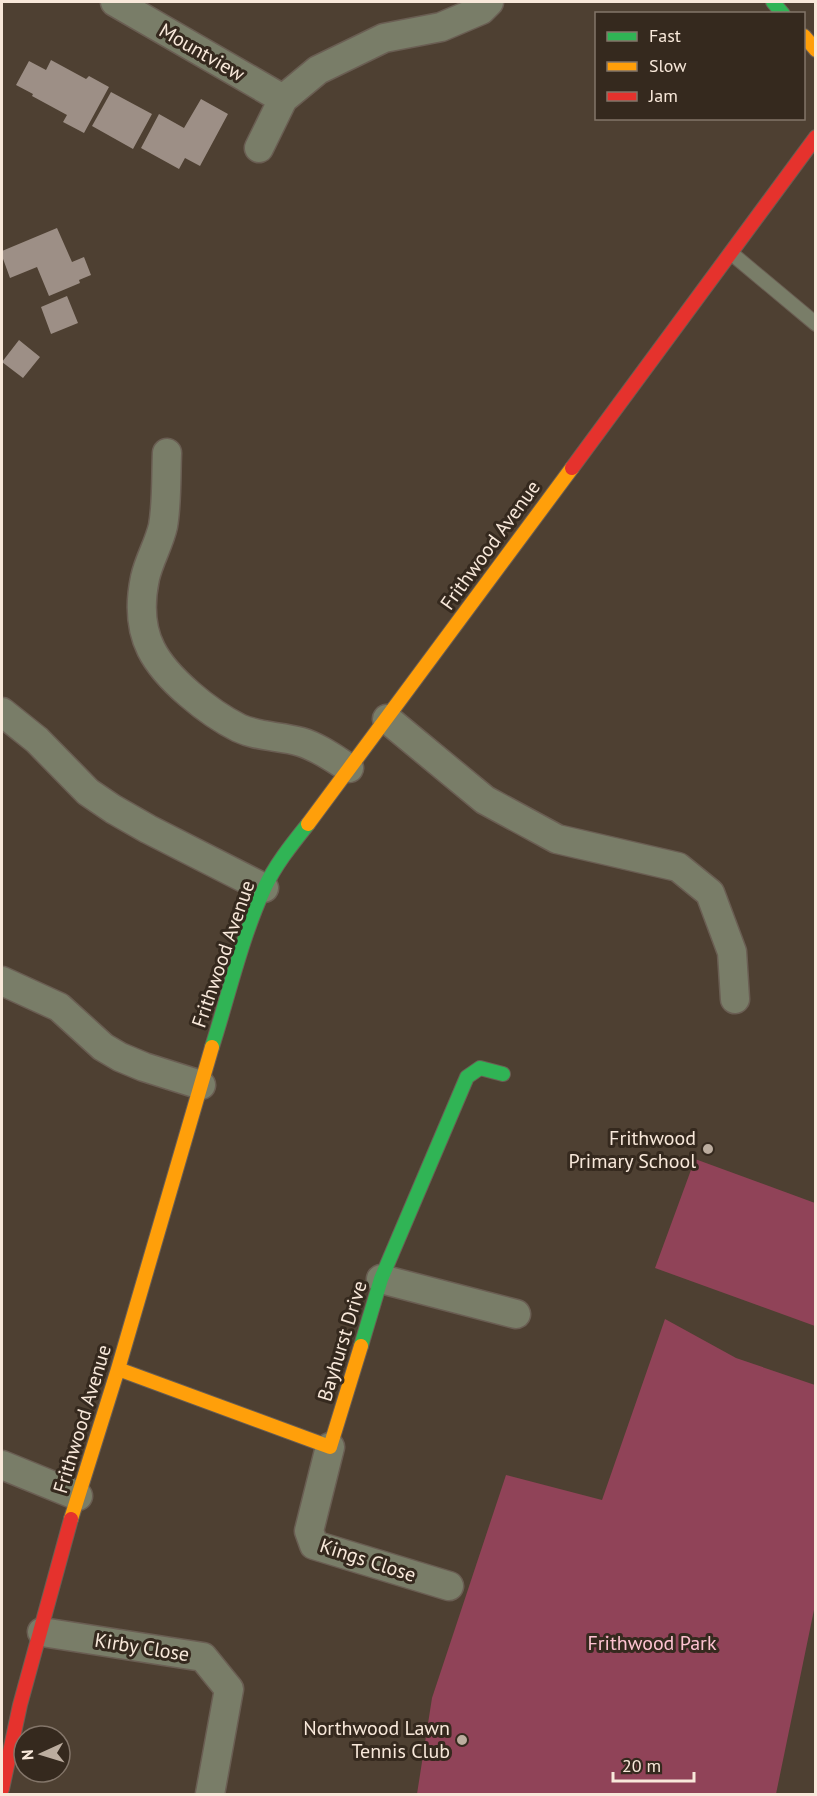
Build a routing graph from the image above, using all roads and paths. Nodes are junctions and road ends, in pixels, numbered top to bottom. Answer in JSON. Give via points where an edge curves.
{"nodes":[{"id":1,"x":489,"y":2,"type":"edge"},
{"id":2,"x":120,"y":3,"type":"edge"},
{"id":3,"x":805,"y":37,"type":"edge"},
{"id":4,"x":816,"y":50,"type":"edge"},
{"id":5,"x":283,"y":99,"type":"junction"},
{"id":6,"x":816,"y":137,"type":"edge"},
{"id":7,"x":259,"y":148,"type":"dead end"},
{"id":8,"x":729,"y":252,"type":"junction"},
{"id":9,"x":816,"y":324,"type":"edge"},
{"id":10,"x":167,"y":453,"type":"dead end"},
{"id":11,"x":2,"y":712,"type":"edge"},
{"id":12,"x":387,"y":719,"type":"junction"},
{"id":13,"x":349,"y":768,"type":"junction"},
{"id":14,"x":264,"y":888,"type":"junction"},
{"id":15,"x":2,"y":981,"type":"edge"},
{"id":16,"x":735,"y":999,"type":"dead end"},
{"id":17,"x":504,"y":1074,"type":"dead end"},
{"id":18,"x":201,"y":1085,"type":"junction"},
{"id":19,"x":381,"y":1279,"type":"junction"},
{"id":20,"x":516,"y":1314,"type":"dead end"},
{"id":21,"x":118,"y":1369,"type":"junction"},
{"id":22,"x":330,"y":1447,"type":"junction"},
{"id":23,"x":2,"y":1465,"type":"edge"},
{"id":24,"x":78,"y":1496,"type":"junction"},
{"id":25,"x":449,"y":1586,"type":"dead end"},
{"id":26,"x":42,"y":1632,"type":"junction"},
{"id":27,"x":2,"y":1789,"type":"edge"},
{"id":28,"x":210,"y":1794,"type":"edge"}],
"edges":[{"from":1,"to":5,"type":"street","via":[[481,10],[441,27],[384,38],[318,70]]},
{"from":2,"to":5,"type":"street","name":"Mountview"},
{"from":3,"to":4,"type":"street"},
{"from":5,"to":7,"type":"street"},
{"from":6,"to":8,"type":"street","name":"Frithwood Avenue"},
{"from":8,"to":9,"type":"lane"},
{"from":8,"to":12,"type":"street","name":"Frithwood Avenue"},
{"from":10,"to":13,"type":"street","via":[[162,527],[148,563],[142,601],[142,618],[151,650],[188,693],[239,728],[299,741]]},
{"from":11,"to":14,"type":"street","via":[[37,740],[88,792],[113,809]]},
{"from":12,"to":13,"type":"street","name":"Frithwood Avenue"},
{"from":12,"to":16,"type":"street","via":[[485,800],[557,838],[678,867],[710,892],[732,952]]},
{"from":13,"to":14,"type":"street","name":"Frithwood Avenue"},
{"from":14,"to":18,"type":"street","name":"Frithwood Avenue"},
{"from":15,"to":18,"type":"street","via":[[59,1007],[103,1047],[120,1057]]},
{"from":17,"to":19,"type":"street","name":"Bayhurst Drive","via":[[480,1068],[467,1077]]},
{"from":18,"to":21,"type":"street","name":"Frithwood Avenue"},
{"from":19,"to":20,"type":"street"},
{"from":19,"to":22,"type":"street","name":"Bayhurst Drive"},
{"from":21,"to":22,"type":"street"},
{"from":21,"to":24,"type":"street","name":"Frithwood Avenue"},
{"from":22,"to":25,"type":"street","name":"Kings Close","via":[[309,1531],[314,1545]]},
{"from":23,"to":24,"type":"street"},
{"from":24,"to":26,"type":"street","name":"Frithwood Avenue"},
{"from":26,"to":27,"type":"street","name":"Frithwood Avenue","via":[[20,1705]]},
{"from":26,"to":28,"type":"street","name":"Kirby Close","via":[[203,1657],[229,1689]]}]}
